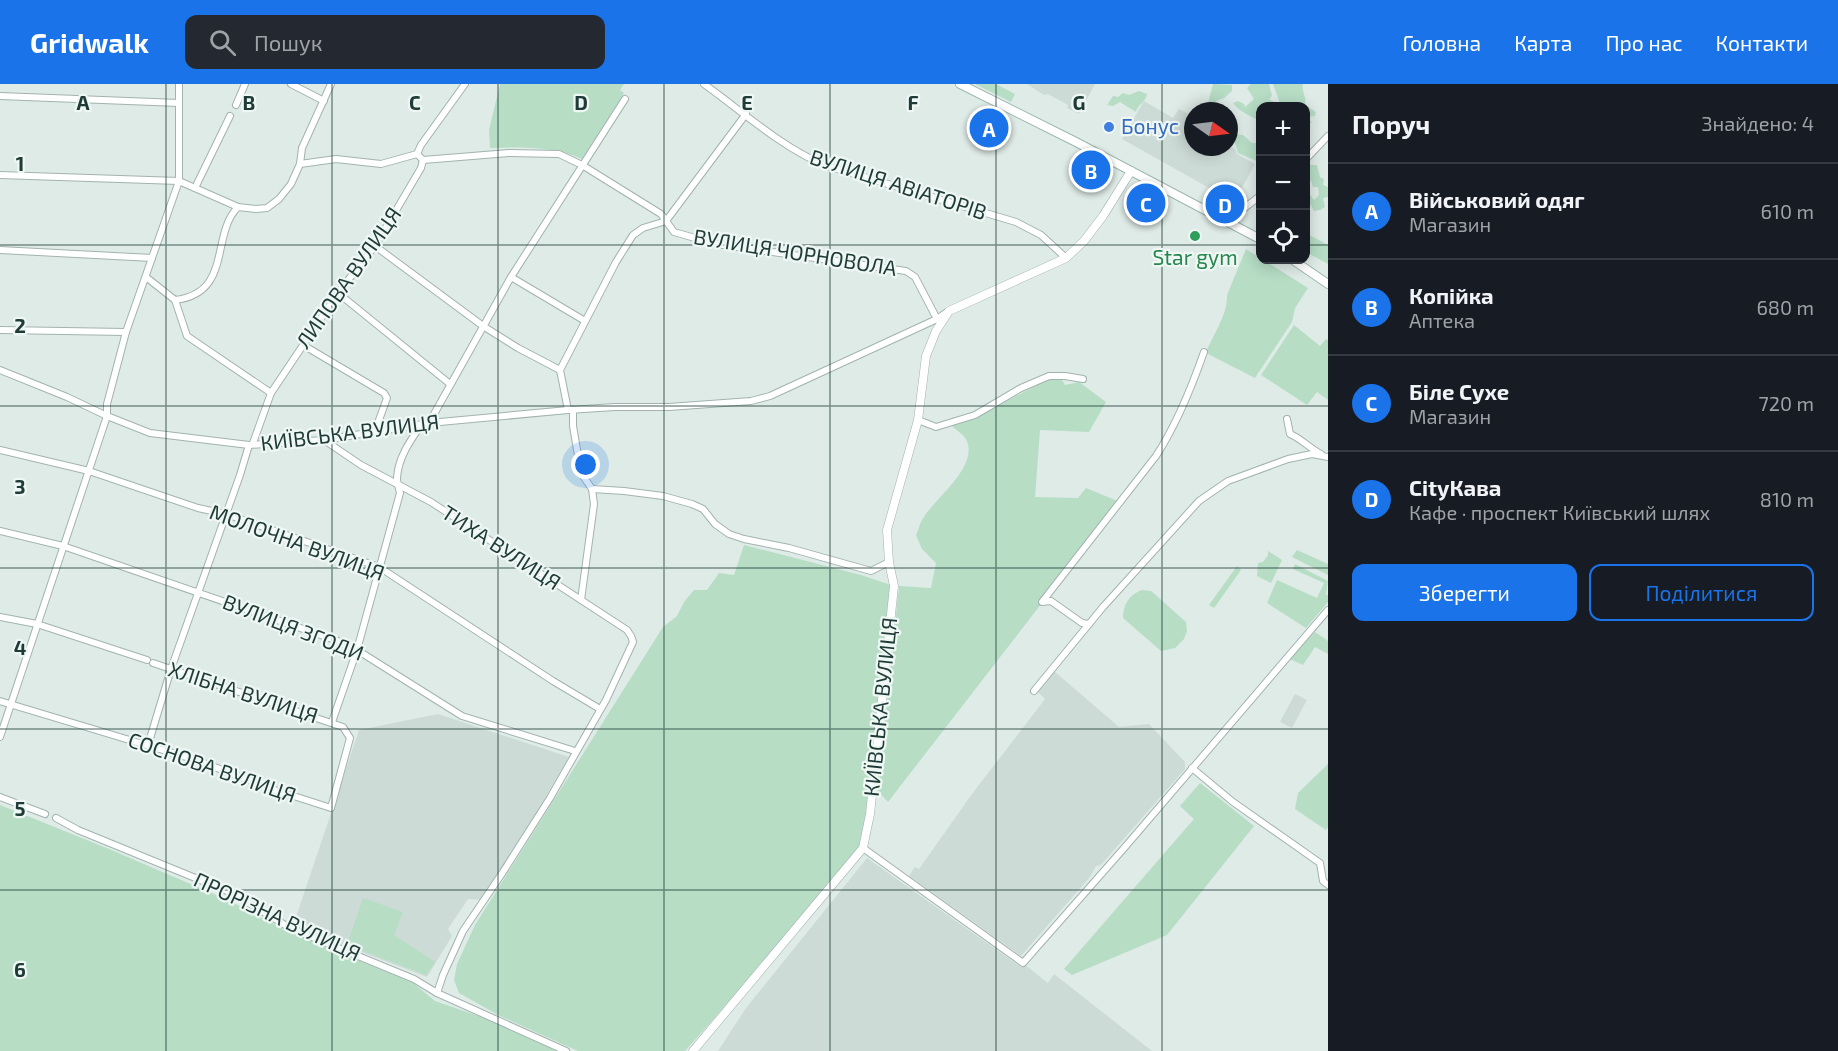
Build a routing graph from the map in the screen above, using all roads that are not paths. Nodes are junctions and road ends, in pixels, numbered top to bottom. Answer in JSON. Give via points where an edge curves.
{"nodes":[{"id":1,"x":179,"y":84,"type":"edge"},
{"id":2,"x":245,"y":84,"type":"edge"},
{"id":3,"x":291,"y":84,"type":"edge"},
{"id":4,"x":331,"y":84,"type":"edge"},
{"id":5,"x":465,"y":84,"type":"edge"},
{"id":6,"x":704,"y":84,"type":"edge"},
{"id":7,"x":960,"y":84,"type":"edge"},
{"id":8,"x":0,"y":96,"type":"edge"},
{"id":9,"x":625,"y":99,"type":"dead end"},
{"id":10,"x":324,"y":101,"type":"junction"},
{"id":11,"x":179,"y":103,"type":"junction"},
{"id":12,"x":236,"y":105,"type":"dead end"},
{"id":13,"x":746,"y":114,"type":"junction"},
{"id":14,"x":230,"y":116,"type":"dead end"},
{"id":15,"x":1328,"y":136,"type":"edge"},
{"id":16,"x":1308,"y":156,"type":"edge"},
{"id":17,"x":420,"y":157,"type":"junction"},
{"id":18,"x":300,"y":164,"type":"junction"},
{"id":19,"x":582,"y":165,"type":"junction"},
{"id":20,"x":1131,"y":171,"type":"junction"},
{"id":21,"x":0,"y":175,"type":"edge"},
{"id":22,"x":179,"y":181,"type":"junction"},
{"id":23,"x":195,"y":188,"type":"junction"},
{"id":24,"x":1256,"y":199,"type":"edge"},
{"id":25,"x":238,"y":207,"type":"junction"},
{"id":26,"x":666,"y":221,"type":"junction"},
{"id":27,"x":1227,"y":222,"type":"junction"},
{"id":28,"x":1256,"y":237,"type":"edge"},
{"id":29,"x":375,"y":246,"type":"junction"},
{"id":30,"x":0,"y":249,"type":"edge"},
{"id":31,"x":152,"y":258,"type":"junction"},
{"id":32,"x":1066,"y":258,"type":"junction"},
{"id":33,"x":1299,"y":264,"type":"edge"},
{"id":34,"x":146,"y":277,"type":"junction"},
{"id":35,"x":512,"y":277,"type":"junction"},
{"id":36,"x":1328,"y":284,"type":"edge"},
{"id":37,"x":338,"y":293,"type":"junction"},
{"id":38,"x":175,"y":300,"type":"junction"},
{"id":39,"x":949,"y":311,"type":"junction"},
{"id":40,"x":937,"y":319,"type":"junction"},
{"id":41,"x":585,"y":321,"type":"junction"},
{"id":42,"x":483,"y":326,"type":"junction"},
{"id":43,"x":0,"y":330,"type":"edge"},
{"id":44,"x":126,"y":332,"type":"junction"},
{"id":45,"x":303,"y":345,"type":"junction"},
{"id":46,"x":1204,"y":352,"type":"dead end"},
{"id":47,"x":0,"y":370,"type":"edge"},
{"id":48,"x":560,"y":370,"type":"junction"},
{"id":49,"x":1083,"y":379,"type":"dead end"},
{"id":50,"x":450,"y":384,"type":"junction"},
{"id":51,"x":271,"y":393,"type":"junction"},
{"id":52,"x":571,"y":410,"type":"junction"},
{"id":53,"x":107,"y":416,"type":"junction"},
{"id":54,"x":1287,"y":419,"type":"dead end"},
{"id":55,"x":918,"y":420,"type":"junction"},
{"id":56,"x":429,"y":423,"type":"junction"},
{"id":57,"x":421,"y":425,"type":"junction"},
{"id":58,"x":375,"y":431,"type":"junction"},
{"id":59,"x":324,"y":440,"type":"junction"},
{"id":60,"x":251,"y":444,"type":"junction"},
{"id":61,"x":0,"y":450,"type":"edge"},
{"id":62,"x":1326,"y":457,"type":"edge"},
{"id":63,"x":89,"y":471,"type":"junction"},
{"id":64,"x":398,"y":485,"type":"junction"},
{"id":65,"x":592,"y":489,"type":"junction"},
{"id":66,"x":226,"y":514,"type":"junction"},
{"id":67,"x":0,"y":531,"type":"edge"},
{"id":68,"x":63,"y":546,"type":"junction"},
{"id":69,"x":889,"y":562,"type":"junction"},
{"id":70,"x":379,"y":567,"type":"junction"},
{"id":71,"x":198,"y":592,"type":"junction"},
{"id":72,"x":581,"y":600,"type":"junction"},
{"id":73,"x":1328,"y":609,"type":"edge"},
{"id":74,"x":0,"y":616,"type":"edge"},
{"id":75,"x":37,"y":624,"type":"junction"},
{"id":76,"x":1089,"y":624,"type":"junction"},
{"id":77,"x":357,"y":650,"type":"junction"},
{"id":78,"x":171,"y":669,"type":"junction"},
{"id":79,"x":1034,"y":691,"type":"dead end"},
{"id":80,"x":0,"y":701,"type":"edge"},
{"id":81,"x":11,"y":704,"type":"junction"},
{"id":82,"x":600,"y":709,"type":"junction"},
{"id":83,"x":332,"y":722,"type":"junction"},
{"id":84,"x":0,"y":736,"type":"edge"},
{"id":85,"x":148,"y":745,"type":"junction"},
{"id":86,"x":575,"y":751,"type":"junction"},
{"id":87,"x":1192,"y":768,"type":"junction"},
{"id":88,"x":0,"y":797,"type":"edge"},
{"id":89,"x":45,"y":814,"type":"dead end"},
{"id":90,"x":56,"y":818,"type":"dead end"},
{"id":91,"x":862,"y":848,"type":"junction"},
{"id":92,"x":1328,"y":885,"type":"edge"},
{"id":93,"x":437,"y":993,"type":"junction"},
{"id":94,"x":566,"y":1051,"type":"edge"},
{"id":95,"x":693,"y":1051,"type":"edge"}],
"edges":[{"from":1,"to":11,"type":"street"},
{"from":2,"to":12,"type":"street"},
{"from":3,"to":10,"type":"street"},
{"from":4,"to":10,"type":"street"},
{"from":5,"to":17,"type":"street","name":"ЛИПОВА ВУЛИЦЯ","via":[[421,145]]},
{"from":6,"to":13,"type":"street","name":"ВУЛИЦЯ АВІАТОРІВ"},
{"from":7,"to":20,"type":"main road"},
{"from":8,"to":11,"type":"street"},
{"from":9,"to":19,"type":"street"},
{"from":10,"to":18,"type":"street","via":[[302,148]]},
{"from":11,"to":22,"type":"street"},
{"from":13,"to":26,"type":"street","name":"ВУЛИЦЯ ЧОРНОВОЛА"},
{"from":13,"to":32,"type":"street","name":"ВУЛИЦЯ АВІАТОРІВ","via":[[783,143],[824,165],[1016,222],[1041,235]]},
{"from":14,"to":23,"type":"street"},
{"from":15,"to":16,"type":"street"},
{"from":17,"to":18,"type":"street","via":[[381,164],[336,159]]},
{"from":17,"to":19,"type":"street","name":"ВУЛИЦЯ ЧОРНОВОЛА","via":[[559,154]]},
{"from":17,"to":29,"type":"street","name":"ЛИПОВА ВУЛИЦЯ","via":[[421,168]]},
{"from":18,"to":25,"type":"street","via":[[291,184],[267,208]]},
{"from":19,"to":26,"type":"street","name":"ВУЛИЦЯ ЧОРНОВОЛА"},
{"from":19,"to":35,"type":"street"},
{"from":20,"to":27,"type":"main road"},
{"from":20,"to":32,"type":"street","name":"КИЇВСЬКА ВУЛИЦЯ","via":[[1103,216]]},
{"from":21,"to":22,"type":"street"},
{"from":22,"to":23,"type":"street"},
{"from":22,"to":31,"type":"street"},
{"from":23,"to":25,"type":"street"},
{"from":24,"to":27,"type":"street"},
{"from":25,"to":38,"type":"street","via":[[230,218],[212,277],[196,293]]},
{"from":26,"to":40,"type":"street","name":"ВУЛИЦЯ ЧОРНОВОЛА","via":[[675,232],[716,244],[906,270],[915,276]]},
{"from":26,"to":41,"type":"street","name":"ВУЛИЦЯ ЧОРНОВОЛА","via":[[633,235]]},
{"from":27,"to":28,"type":"main road"},
{"from":29,"to":37,"type":"street","name":"ЛИПОВА ВУЛИЦЯ"},
{"from":29,"to":42,"type":"street"},
{"from":30,"to":31,"type":"street"},
{"from":31,"to":34,"type":"street"},
{"from":32,"to":39,"type":"street","name":"КИЇВСЬКА ВУЛИЦЯ"},
{"from":33,"to":36,"type":"main road"},
{"from":34,"to":38,"type":"street"},
{"from":34,"to":44,"type":"street"},
{"from":35,"to":41,"type":"street"},
{"from":35,"to":42,"type":"street"},
{"from":37,"to":45,"type":"street","name":"ЛИПОВА ВУЛИЦЯ"},
{"from":37,"to":50,"type":"street"},
{"from":38,"to":51,"type":"street","via":[[187,336]]},
{"from":39,"to":40,"type":"street","name":"КИЇВСЬКА ВУЛИЦЯ"},
{"from":39,"to":55,"type":"street","name":"КИЇВСЬКА ВУЛИЦЯ","via":[[926,356]]},
{"from":40,"to":52,"type":"street","name":"КИЇВСЬКА ВУЛИЦЯ","via":[[770,396],[751,401]]},
{"from":41,"to":48,"type":"street"},
{"from":42,"to":48,"type":"street"},
{"from":42,"to":50,"type":"street"},
{"from":43,"to":44,"type":"street"},
{"from":44,"to":53,"type":"street"},
{"from":45,"to":51,"type":"street","name":"ЛИПОВА ВУЛИЦЯ"},
{"from":45,"to":58,"type":"street","via":[[384,393],[386,403]]},
{"from":46,"to":76,"type":"street","via":[[1168,438],[1042,602],[1051,601]]},
{"from":47,"to":53,"type":"street","name":"КИЇВСЬКА ВУЛИЦЯ"},
{"from":48,"to":52,"type":"street"},
{"from":49,"to":55,"type":"street","via":[[1049,376],[973,416],[936,427]]},
{"from":50,"to":56,"type":"street"},
{"from":51,"to":60,"type":"street","name":"ЛИПОВА ВУЛИЦЯ"},
{"from":52,"to":56,"type":"street","name":"КИЇВСЬКА ВУЛИЦЯ"},
{"from":52,"to":65,"type":"street","name":"ТИХА ВУЛИЦЯ","via":[[581,473]]},
{"from":53,"to":60,"type":"street","name":"КИЇВСЬКА ВУЛИЦЯ","via":[[150,433]]},
{"from":53,"to":63,"type":"street"},
{"from":54,"to":62,"type":"street","via":[[1290,434]]},
{"from":55,"to":69,"type":"street","name":"КИЇВСЬКА ВУЛИЦЯ","via":[[887,530]]},
{"from":56,"to":57,"type":"street","name":"КИЇВСЬКА ВУЛИЦЯ"},
{"from":57,"to":58,"type":"street","name":"КИЇВСЬКА ВУЛИЦЯ"},
{"from":57,"to":64,"type":"street","via":[[403,453]]},
{"from":58,"to":59,"type":"street","name":"КИЇВСЬКА ВУЛИЦЯ"},
{"from":59,"to":60,"type":"street","name":"КИЇВСЬКА ВУЛИЦЯ"},
{"from":59,"to":64,"type":"street","name":"ТИХА ВУЛИЦЯ"},
{"from":60,"to":66,"type":"street","name":"ЛИПОВА ВУЛИЦЯ"},
{"from":61,"to":63,"type":"street","name":"МОЛОЧНА ВУЛИЦЯ"},
{"from":62,"to":76,"type":"street","via":[[1312,454],[1288,459],[1228,481],[1209,494]]},
{"from":63,"to":66,"type":"street","name":"МОЛОЧНА ВУЛИЦЯ"},
{"from":63,"to":68,"type":"street"},
{"from":64,"to":70,"type":"street","via":[[400,493]]},
{"from":64,"to":72,"type":"street","name":"ТИХА ВУЛИЦЯ","via":[[431,502]]},
{"from":65,"to":69,"type":"street","via":[[692,504],[704,509],[715,524],[736,537],[872,571]]},
{"from":65,"to":72,"type":"street","name":"ТИХА ВУЛИЦЯ","via":[[594,504]]},
{"from":66,"to":70,"type":"street","name":"МОЛОЧНА ВУЛИЦЯ"},
{"from":66,"to":71,"type":"street","name":"ЛИПОВА ВУЛИЦЯ"},
{"from":67,"to":68,"type":"street","name":"ВУЛИЦЯ ЗГОДИ"},
{"from":68,"to":71,"type":"street","name":"ВУЛИЦЯ ЗГОДИ"},
{"from":68,"to":75,"type":"street"},
{"from":69,"to":91,"type":"street","name":"КИЇВСЬКА ВУЛИЦЯ","via":[[893,597],[870,814]]},
{"from":70,"to":77,"type":"street"},
{"from":70,"to":82,"type":"street","name":"МОЛОЧНА ВУЛИЦЯ"},
{"from":71,"to":77,"type":"street","name":"ВУЛИЦЯ ЗГОДИ"},
{"from":71,"to":78,"type":"street","name":"ЛИПОВА ВУЛИЦЯ"},
{"from":72,"to":82,"type":"street","via":[[632,636],[633,642]]},
{"from":73,"to":87,"type":"street"},
{"from":74,"to":75,"type":"street","name":"ХЛІБНА ВУЛИЦЯ"},
{"from":75,"to":78,"type":"street","name":"ХЛІБНА ВУЛИЦЯ"},
{"from":75,"to":81,"type":"street"},
{"from":76,"to":79,"type":"street"},
{"from":77,"to":83,"type":"street"},
{"from":77,"to":86,"type":"street","name":"ВУЛИЦЯ ЗГОДИ","via":[[462,716]]},
{"from":78,"to":83,"type":"street","name":"ХЛІБНА ВУЛИЦЯ"},
{"from":78,"to":85,"type":"street","name":"ЛИПОВА ВУЛИЦЯ"},
{"from":80,"to":81,"type":"street","name":"СОСНОВА ВУЛИЦЯ"},
{"from":81,"to":84,"type":"street"},
{"from":81,"to":85,"type":"street","name":"СОСНОВА ВУЛИЦЯ"},
{"from":82,"to":86,"type":"street"},
{"from":83,"to":85,"type":"street","name":"СОСНОВА ВУЛИЦЯ","via":[[344,727],[350,738],[331,808]]},
{"from":86,"to":93,"type":"street","via":[[463,931]]},
{"from":87,"to":91,"type":"street","via":[[1023,963]]},
{"from":87,"to":92,"type":"street","via":[[1320,863],[1323,881]]},
{"from":88,"to":89,"type":"street"},
{"from":90,"to":93,"type":"street","name":"ПРОРІЗНА ВУЛИЦЯ","via":[[232,893],[290,928],[414,979]]},
{"from":91,"to":95,"type":"street","name":"КИЇВСЬКА ВУЛИЦЯ"},
{"from":93,"to":94,"type":"street","name":"ПРОРІЗНА ВУЛИЦЯ"}]}
